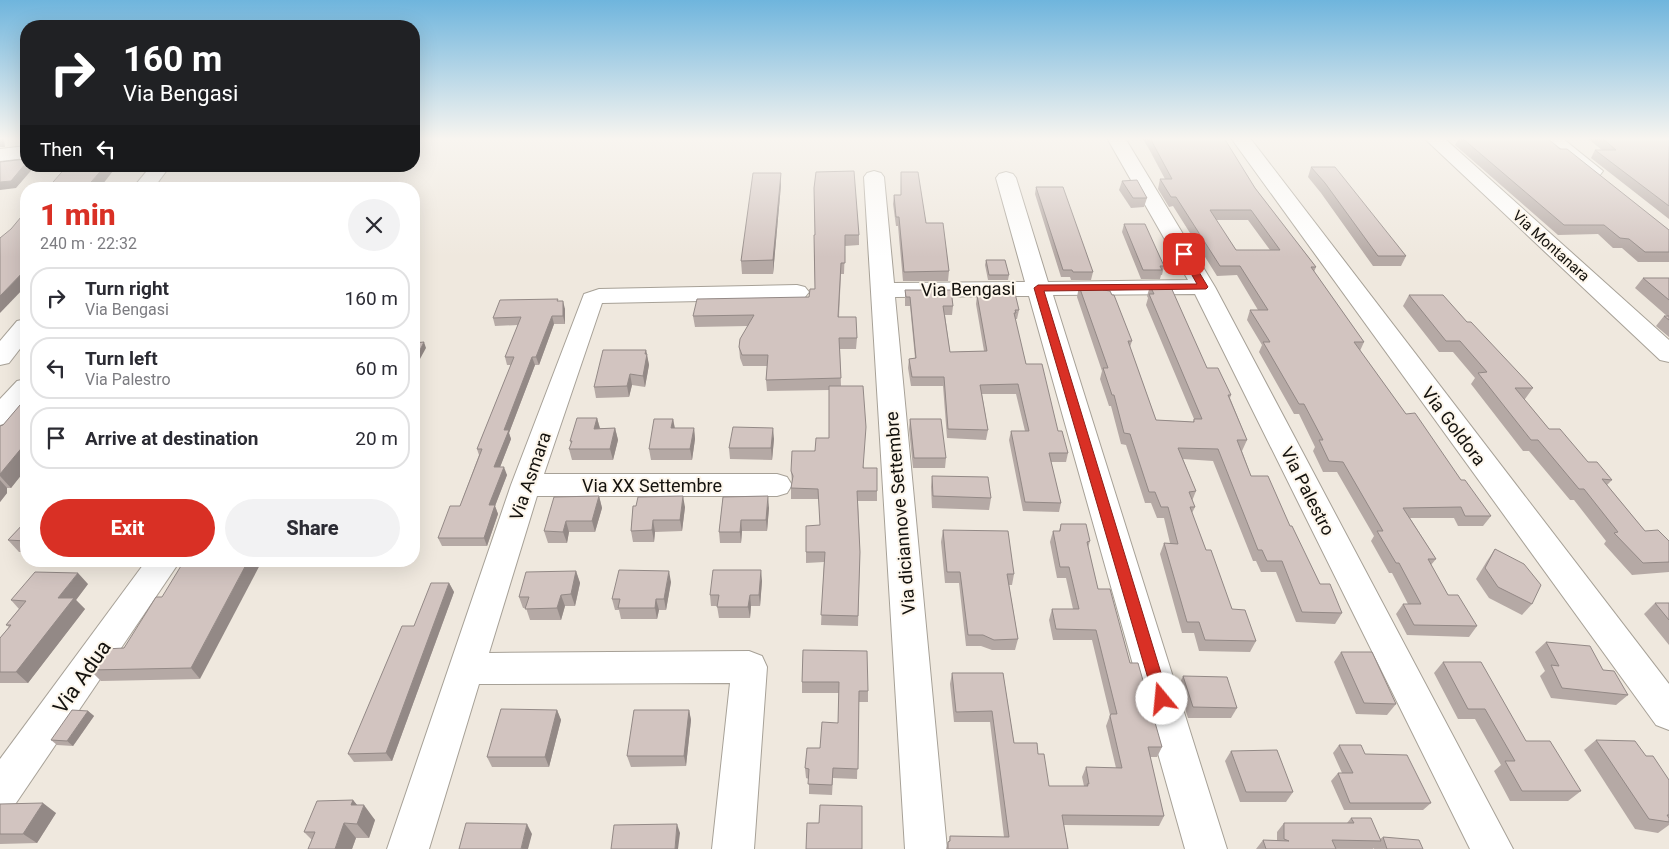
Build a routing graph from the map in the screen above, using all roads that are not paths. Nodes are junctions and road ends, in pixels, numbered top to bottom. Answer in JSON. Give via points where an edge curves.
{"nodes":[{"id":1,"x":874,"y":177,"type":"dead end"},
{"id":2,"x":1006,"y":178,"type":"dead end"},
{"id":3,"x":1139,"y":178,"type":"edge"},
{"id":4,"x":1270,"y":178,"type":"edge"},
{"id":5,"x":1476,"y":178,"type":"edge"},
{"id":6,"x":1602,"y":178,"type":"edge"},
{"id":7,"x":1610,"y":184,"type":"edge"},
{"id":8,"x":1203,"y":287,"type":"junction"},
{"id":9,"x":1038,"y":288,"type":"junction"},
{"id":10,"x":882,"y":290,"type":"junction"},
{"id":11,"x":797,"y":292,"type":"dead end"},
{"id":12,"x":20,"y":333,"type":"edge"},
{"id":13,"x":1669,"y":354,"type":"edge"},
{"id":14,"x":0,"y":356,"type":"edge"},
{"id":15,"x":20,"y":394,"type":"edge"},
{"id":16,"x":0,"y":416,"type":"edge"},
{"id":17,"x":526,"y":485,"type":"junction"},
{"id":18,"x":777,"y":485,"type":"dead end"},
{"id":19,"x":160,"y":567,"type":"edge"},
{"id":20,"x":466,"y":669,"type":"junction"},
{"id":21,"x":1669,"y":713,"type":"edge"},
{"id":22,"x":0,"y":792,"type":"edge"},
{"id":23,"x":408,"y":849,"type":"edge"},
{"id":24,"x":733,"y":849,"type":"edge"},
{"id":25,"x":926,"y":849,"type":"edge"},
{"id":26,"x":1206,"y":849,"type":"edge"},
{"id":27,"x":1492,"y":849,"type":"edge"}],
"edges":[{"from":1,"to":10,"type":"street","name":"Via diciannove Settembre"},
{"from":2,"to":9,"type":"street"},
{"from":3,"to":8,"type":"street","name":"Via Palestro"},
{"from":4,"to":21,"type":"street","name":"Via Goldora"},
{"from":5,"to":13,"type":"street","name":"Via Montanara"},
{"from":6,"to":7,"type":"street"},
{"from":8,"to":9,"type":"street","name":"Via Bengasi"},
{"from":8,"to":27,"type":"street","name":"Via Palestro"},
{"from":9,"to":10,"type":"street","name":"Via Bengasi"},
{"from":9,"to":26,"type":"street"},
{"from":10,"to":25,"type":"street","name":"Via diciannove Settembre"},
{"from":11,"to":17,"type":"street","name":"Via Asmara","via":[[599,296],[592,300]]},
{"from":12,"to":14,"type":"street"},
{"from":15,"to":16,"type":"street"},
{"from":17,"to":18,"type":"street","name":"Via XX Settembre"},
{"from":17,"to":20,"type":"street","name":"Via Asmara"},
{"from":19,"to":22,"type":"street","name":"Via Adua"},
{"from":20,"to":23,"type":"street","name":"Via Asmara"},
{"from":20,"to":24,"type":"street","via":[[749,667]]}]}
